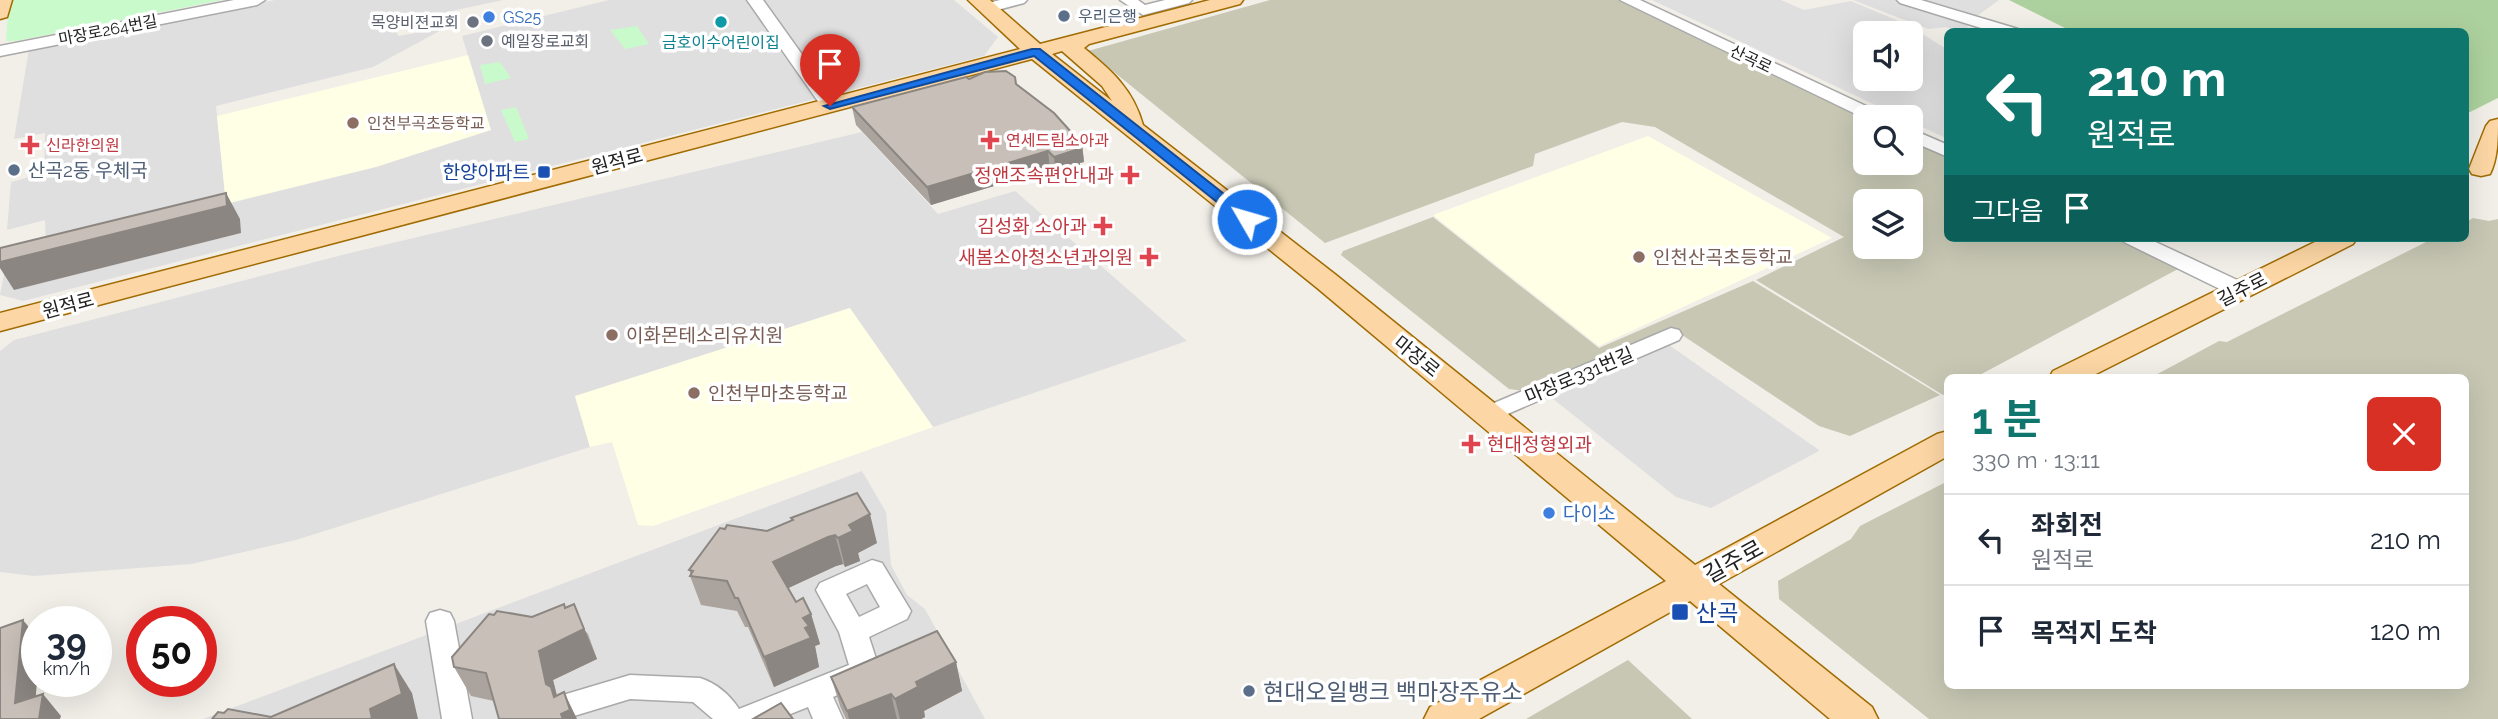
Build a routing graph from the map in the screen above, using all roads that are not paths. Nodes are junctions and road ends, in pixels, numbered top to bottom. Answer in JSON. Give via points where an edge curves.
{"nodes":[{"id":1,"x":2,"y":0,"type":"edge"},
{"id":2,"x":257,"y":0,"type":"edge"},
{"id":3,"x":755,"y":0,"type":"edge"},
{"id":4,"x":1018,"y":0,"type":"edge"},
{"id":5,"x":1128,"y":0,"type":"edge"},
{"id":6,"x":1184,"y":0,"type":"edge"},
{"id":7,"x":1233,"y":0,"type":"edge"},
{"id":8,"x":1628,"y":0,"type":"edge"},
{"id":9,"x":1905,"y":0,"type":"edge"},
{"id":10,"x":982,"y":4,"type":"edge"},
{"id":11,"x":0,"y":13,"type":"edge"},
{"id":12,"x":1998,"y":28,"type":"edge"},
{"id":13,"x":1082,"y":40,"type":"junction"},
{"id":14,"x":0,"y":51,"type":"edge"},
{"id":15,"x":1036,"y":52,"type":"junction"},
{"id":16,"x":941,"y":77,"type":"junction"},
{"id":17,"x":1085,"y":91,"type":"junction"},
{"id":18,"x":830,"y":106,"type":"junction"},
{"id":19,"x":1853,"y":107,"type":"edge"},
{"id":20,"x":1132,"y":126,"type":"junction"},
{"id":21,"x":2498,"y":126,"type":"edge"},
{"id":22,"x":1923,"y":140,"type":"edge"},
{"id":23,"x":1944,"y":150,"type":"edge"},
{"id":24,"x":2488,"y":166,"type":"edge"},
{"id":25,"x":2139,"y":242,"type":"edge"},
{"id":26,"x":2336,"y":242,"type":"edge"},
{"id":27,"x":2240,"y":290,"type":"junction"},
{"id":28,"x":0,"y":322,"type":"edge"},
{"id":29,"x":1671,"y":335,"type":"dead end"},
{"id":30,"x":2072,"y":374,"type":"edge"},
{"id":31,"x":1488,"y":414,"type":"junction"},
{"id":32,"x":1944,"y":444,"type":"edge"},
{"id":33,"x":1694,"y":583,"type":"junction"},
{"id":34,"x":440,"y":621,"type":"dead end"},
{"id":35,"x":853,"y":632,"type":"dead end"},
{"id":36,"x":573,"y":704,"type":"dead end"},
{"id":37,"x":822,"y":706,"type":"edge"},
{"id":38,"x":457,"y":719,"type":"edge"},
{"id":39,"x":729,"y":719,"type":"edge"},
{"id":40,"x":746,"y":719,"type":"edge"},
{"id":41,"x":1444,"y":719,"type":"edge"},
{"id":42,"x":1858,"y":719,"type":"edge"}],
"edges":[{"from":1,"to":11,"type":"main road"},
{"from":2,"to":14,"type":"street","name":"마장로264번길"},
{"from":3,"to":18,"type":"street"},
{"from":4,"to":10,"type":"street"},
{"from":5,"to":6,"type":"street","via":[[1143,10]]},
{"from":7,"to":13,"type":"main road","name":"원적로"},
{"from":8,"to":19,"type":"street","name":"산곡로"},
{"from":9,"to":12,"type":"street"},
{"from":10,"to":15,"type":"main road","name":"마장로"},
{"from":13,"to":15,"type":"main road","name":"원적로"},
{"from":13,"to":20,"type":"main road","via":[[1071,48],[1118,88]]},
{"from":15,"to":16,"type":"main road","name":"원적로"},
{"from":15,"to":17,"type":"main road","name":"마장로"},
{"from":16,"to":17,"type":"main road","via":[[1019,73],[1048,77]]},
{"from":16,"to":18,"type":"main road","name":"원적로"},
{"from":17,"to":20,"type":"main road","name":"마장로"},
{"from":18,"to":28,"type":"main road","name":"원적로"},
{"from":20,"to":31,"type":"main road","name":"마장로"},
{"from":21,"to":24,"type":"main road"},
{"from":22,"to":23,"type":"street"},
{"from":25,"to":27,"type":"street"},
{"from":26,"to":27,"type":"main road","name":"길주로"},
{"from":27,"to":30,"type":"main road","name":"길주로"},
{"from":29,"to":31,"type":"street","name":"마장로331번길"},
{"from":31,"to":33,"type":"main road","name":"마장로"},
{"from":32,"to":33,"type":"main road","name":"길주로"},
{"from":33,"to":41,"type":"main road","name":"길주로"},
{"from":33,"to":42,"type":"main road","name":"마장로"},
{"from":34,"to":38,"type":"street"},
{"from":35,"to":37,"type":"street","via":[[865,671]]},
{"from":36,"to":39,"type":"street","via":[[630,687],[700,690]]},
{"from":37,"to":40,"type":"street"}]}
